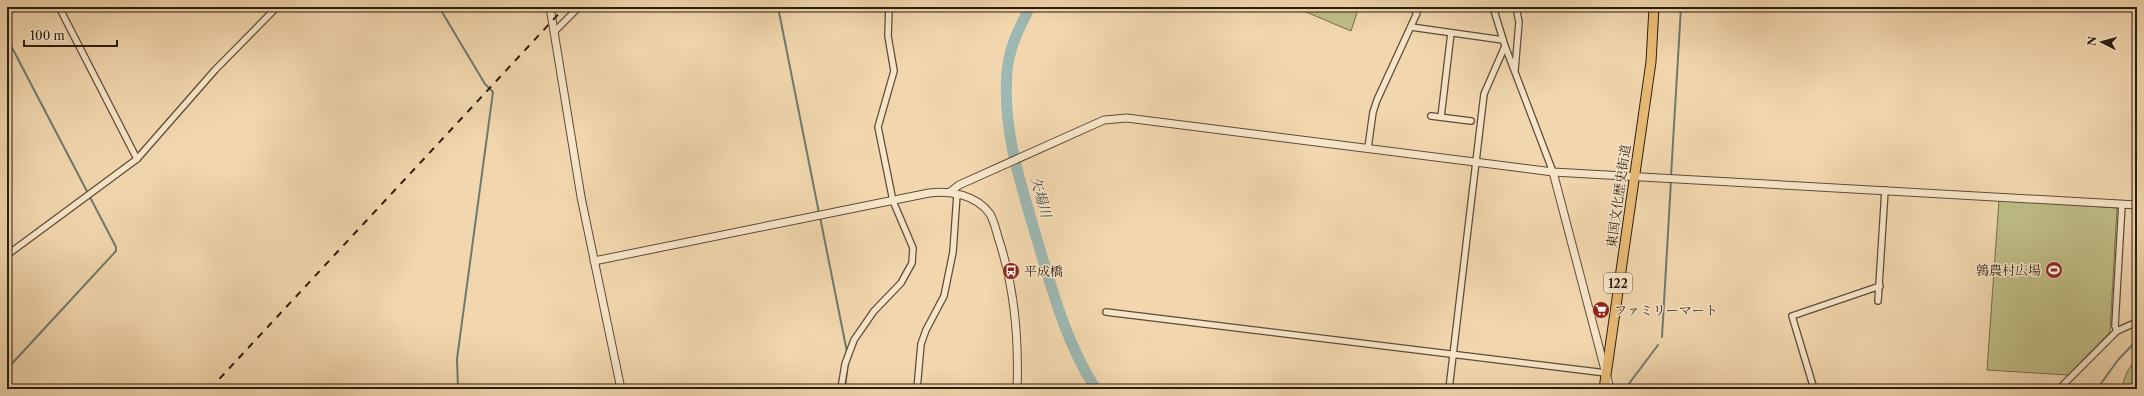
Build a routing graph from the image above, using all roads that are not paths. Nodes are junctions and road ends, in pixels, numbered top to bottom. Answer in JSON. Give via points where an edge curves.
{"nodes":[{"id":1,"x":59,"y":7,"type":"edge"},
{"id":2,"x":277,"y":7,"type":"edge"},
{"id":3,"x":550,"y":7,"type":"edge"},
{"id":4,"x":579,"y":7,"type":"edge"},
{"id":5,"x":889,"y":7,"type":"edge"},
{"id":6,"x":1411,"y":7,"type":"edge"},
{"id":7,"x":1493,"y":7,"type":"edge"},
{"id":8,"x":1516,"y":7,"type":"edge"},
{"id":9,"x":1654,"y":7,"type":"edge"},
{"id":10,"x":1411,"y":27,"type":"junction"},
{"id":11,"x":554,"y":32,"type":"junction"},
{"id":12,"x":1451,"y":32,"type":"junction"},
{"id":13,"x":1504,"y":43,"type":"junction"},
{"id":14,"x":1515,"y":73,"type":"junction"},
{"id":15,"x":1431,"y":116,"type":"dead end"},
{"id":16,"x":1441,"y":118,"type":"junction"},
{"id":17,"x":1471,"y":121,"type":"dead end"},
{"id":18,"x":1368,"y":148,"type":"junction"},
{"id":19,"x":137,"y":159,"type":"junction"},
{"id":20,"x":1476,"y":162,"type":"junction"},
{"id":21,"x":1553,"y":172,"type":"junction"},
{"id":22,"x":1634,"y":177,"type":"junction"},
{"id":23,"x":1885,"y":190,"type":"junction"},
{"id":24,"x":950,"y":192,"type":"junction"},
{"id":25,"x":958,"y":194,"type":"junction"},
{"id":26,"x":893,"y":201,"type":"junction"},
{"id":27,"x":2122,"y":204,"type":"junction"},
{"id":28,"x":2137,"y":205,"type":"edge"},
{"id":29,"x":7,"y":255,"type":"edge"},
{"id":30,"x":594,"y":261,"type":"junction"},
{"id":31,"x":1880,"y":286,"type":"junction"},
{"id":32,"x":1878,"y":301,"type":"dead end"},
{"id":33,"x":1106,"y":312,"type":"dead end"},
{"id":34,"x":2137,"y":322,"type":"edge"},
{"id":35,"x":2117,"y":331,"type":"junction"},
{"id":36,"x":1453,"y":354,"type":"junction"},
{"id":37,"x":1606,"y":373,"type":"junction"},
{"id":38,"x":621,"y":389,"type":"edge"},
{"id":39,"x":841,"y":389,"type":"edge"},
{"id":40,"x":917,"y":389,"type":"edge"},
{"id":41,"x":1017,"y":389,"type":"edge"},
{"id":42,"x":1449,"y":389,"type":"edge"},
{"id":43,"x":1604,"y":389,"type":"edge"},
{"id":44,"x":1610,"y":389,"type":"edge"},
{"id":45,"x":1814,"y":389,"type":"edge"},
{"id":46,"x":2059,"y":389,"type":"edge"}],
"edges":[{"from":1,"to":19,"type":"street"},
{"from":2,"to":19,"type":"street","via":[[215,70]]},
{"from":3,"to":11,"type":"street"},
{"from":4,"to":11,"type":"street"},
{"from":5,"to":26,"type":"street","via":[[888,36],[894,71],[878,127]]},
{"from":6,"to":10,"type":"street","via":[[1417,13]]},
{"from":7,"to":13,"type":"street"},
{"from":8,"to":14,"type":"street","via":[[1519,22]]},
{"from":9,"to":22,"type":"highway","name":"東国文化歴史街道","number":"122","via":[[1650,62]]},
{"from":10,"to":12,"type":"street"},
{"from":10,"to":18,"type":"street","via":[[1377,100]]},
{"from":11,"to":30,"type":"street","via":[[571,144]]},
{"from":12,"to":13,"type":"street"},
{"from":12,"to":16,"type":"street"},
{"from":13,"to":14,"type":"street"},
{"from":13,"to":20,"type":"street","via":[[1484,94]]},
{"from":14,"to":21,"type":"street"},
{"from":15,"to":16,"type":"street"},
{"from":16,"to":17,"type":"street"},
{"from":18,"to":20,"type":"street"},
{"from":18,"to":24,"type":"street","via":[[1127,118],[1104,120],[959,185]]},
{"from":19,"to":29,"type":"street"},
{"from":20,"to":21,"type":"street"},
{"from":20,"to":36,"type":"street"},
{"from":21,"to":22,"type":"street"},
{"from":21,"to":37,"type":"street"},
{"from":22,"to":23,"type":"street"},
{"from":22,"to":37,"type":"highway","name":"東国文化歴史街道","number":"122"},
{"from":23,"to":27,"type":"street"},
{"from":23,"to":31,"type":"street"},
{"from":24,"to":25,"type":"street"},
{"from":24,"to":26,"type":"street","via":[[929,193]]},
{"from":25,"to":40,"type":"street","via":[[954,252],[944,296],[921,344]]},
{"from":25,"to":41,"type":"street","via":[[973,201],[990,214],[1003,253],[1016,330]]},
{"from":26,"to":30,"type":"street"},
{"from":26,"to":39,"type":"street","via":[[914,248],[912,264],[901,283],[874,311],[854,340],[845,364]]},
{"from":27,"to":28,"type":"street"},
{"from":27,"to":35,"type":"street","via":[[2115,326]]},
{"from":30,"to":38,"type":"street"},
{"from":31,"to":32,"type":"street"},
{"from":31,"to":45,"type":"street","via":[[1792,316]]},
{"from":33,"to":36,"type":"street"},
{"from":34,"to":35,"type":"street"},
{"from":35,"to":46,"type":"street"},
{"from":36,"to":37,"type":"street"},
{"from":36,"to":42,"type":"street"},
{"from":37,"to":43,"type":"highway","name":"東国文化歴史街道","number":"122"},
{"from":37,"to":44,"type":"street"}]}
